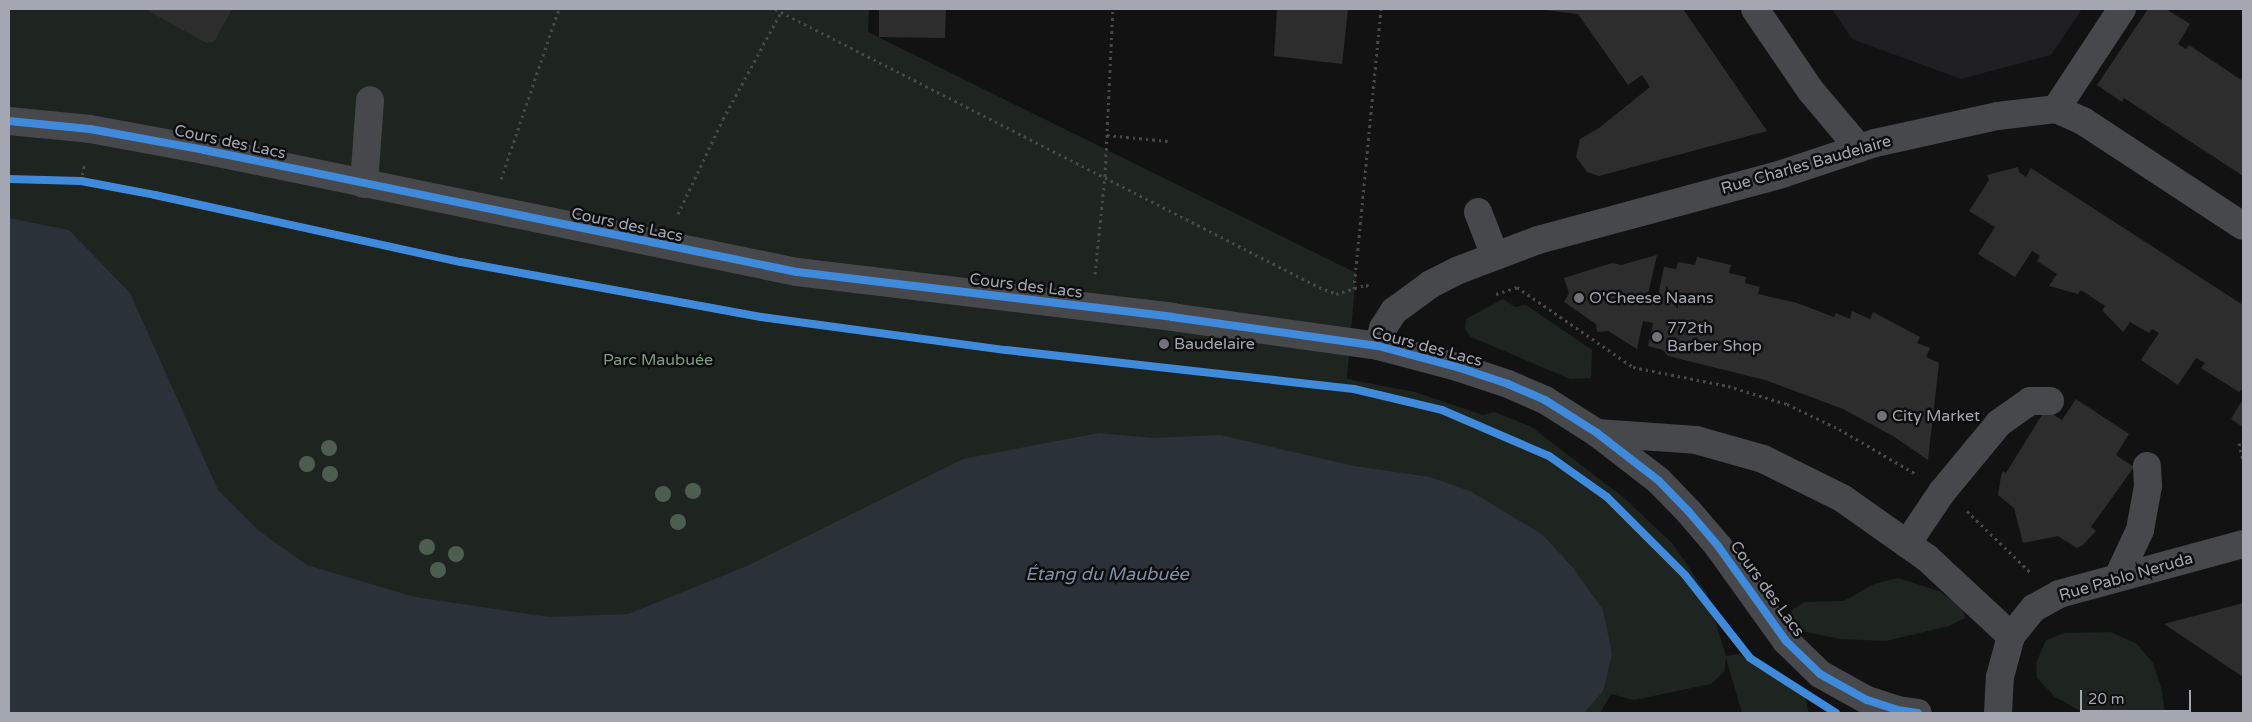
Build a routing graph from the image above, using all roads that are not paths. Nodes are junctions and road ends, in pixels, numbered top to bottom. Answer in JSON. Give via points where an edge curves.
{"nodes":[{"id":1,"x":1755,"y":9,"type":"edge"},
{"id":2,"x":2122,"y":9,"type":"edge"},
{"id":3,"x":370,"y":100,"type":"dead end"},
{"id":4,"x":2056,"y":109,"type":"junction"},
{"id":5,"x":9,"y":121,"type":"edge"},
{"id":6,"x":1859,"y":148,"type":"junction"},
{"id":7,"x":364,"y":184,"type":"junction"},
{"id":8,"x":1478,"y":212,"type":"dead end"},
{"id":9,"x":2243,"y":226,"type":"edge"},
{"id":10,"x":1495,"y":256,"type":"junction"},
{"id":11,"x":1378,"y":346,"type":"junction"},
{"id":12,"x":2050,"y":401,"type":"dead end"},
{"id":13,"x":1597,"y":433,"type":"junction"},
{"id":14,"x":2147,"y":466,"type":"dead end"},
{"id":15,"x":1907,"y":544,"type":"junction"},
{"id":16,"x":2243,"y":544,"type":"edge"},
{"id":17,"x":2118,"y":577,"type":"junction"},
{"id":18,"x":2011,"y":636,"type":"junction"},
{"id":19,"x":1918,"y":713,"type":"edge"},
{"id":20,"x":1998,"y":713,"type":"edge"}],
"edges":[{"from":1,"to":6,"type":"street","via":[[1811,91]]},
{"from":2,"to":4,"type":"street"},
{"from":3,"to":7,"type":"street"},
{"from":4,"to":6,"type":"street","name":"Rue Charles Baudelaire","via":[[1998,116]]},
{"from":4,"to":9,"type":"street","via":[[2083,121]]},
{"from":5,"to":7,"type":"street","name":"Cours des Lacs","via":[[90,129]]},
{"from":6,"to":10,"type":"street","name":"Rue Charles Baudelaire","via":[[1782,174],[1538,240]]},
{"from":7,"to":11,"type":"street","name":"Cours des Lacs","via":[[797,272],[1172,317]]},
{"from":8,"to":10,"type":"street"},
{"from":10,"to":11,"type":"street","name":"Rue Charles Baudelaire","via":[[1459,270],[1394,311],[1383,328]]},
{"from":11,"to":13,"type":"street","name":"Cours des Lacs","via":[[1508,384],[1546,400]]},
{"from":12,"to":15,"type":"street","via":[[2030,402],[2012,412],[1942,492]]},
{"from":13,"to":15,"type":"street","via":[[1696,440],[1763,459],[1842,498]]},
{"from":13,"to":19,"type":"street","name":"Cours des Lacs","via":[[1660,481],[1689,512],[1718,546],[1786,641],[1820,674],[1867,700]]},
{"from":14,"to":17,"type":"street","via":[[2148,486],[2140,530]]},
{"from":15,"to":18,"type":"street"},
{"from":16,"to":17,"type":"street","name":"Rue Pablo Neruda"},
{"from":17,"to":18,"type":"street","name":"Rue Pablo Neruda","via":[[2034,608]]},
{"from":18,"to":20,"type":"street","name":"Rue Pablo Neruda","via":[[2000,677]]}]}
